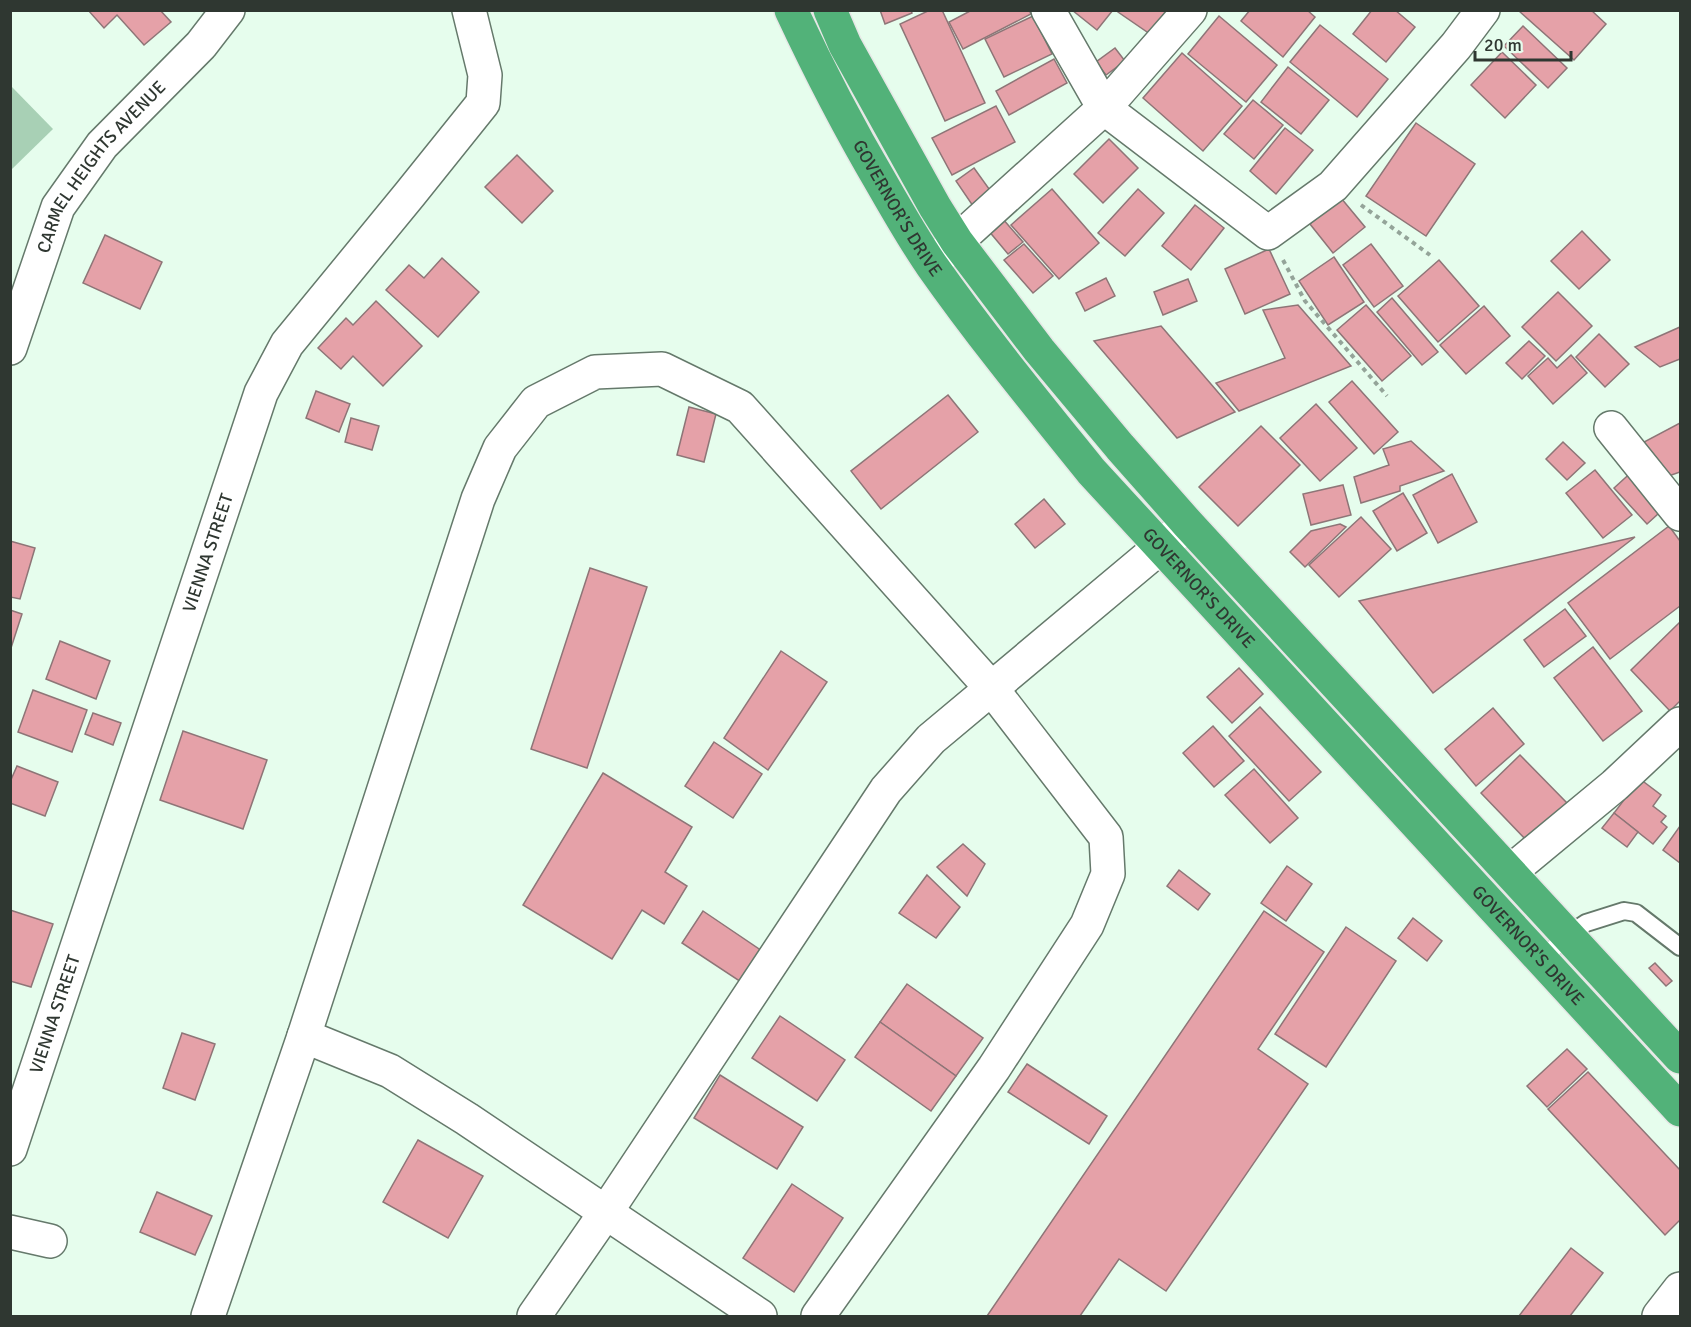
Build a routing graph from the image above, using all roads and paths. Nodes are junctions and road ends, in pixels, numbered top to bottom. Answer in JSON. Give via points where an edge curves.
{"nodes":[{"id":1,"x":228,"y":10,"type":"edge"},
{"id":2,"x":469,"y":10,"type":"edge"},
{"id":3,"x":791,"y":10,"type":"edge"},
{"id":4,"x":830,"y":10,"type":"edge"},
{"id":5,"x":1048,"y":10,"type":"edge"},
{"id":6,"x":1190,"y":10,"type":"edge"},
{"id":7,"x":1483,"y":10,"type":"edge"},
{"id":8,"x":1104,"y":108,"type":"junction"},
{"id":9,"x":1333,"y":186,"type":"junction"},
{"id":10,"x":1268,"y":233,"type":"junction"},
{"id":11,"x":957,"y":242,"type":"junction"},
{"id":12,"x":1430,"y":255,"type":"dead end"},
{"id":13,"x":931,"y":265,"type":"junction"},
{"id":14,"x":10,"y":348,"type":"edge"},
{"id":15,"x":1388,"y":396,"type":"dead end"},
{"id":16,"x":1611,"y":428,"type":"dead end"},
{"id":17,"x":1680,"y":514,"type":"edge"},
{"id":18,"x":1188,"y":524,"type":"junction"},
{"id":19,"x":1161,"y":547,"type":"junction"},
{"id":20,"x":992,"y":689,"type":"junction"},
{"id":21,"x":1680,"y":724,"type":"edge"},
{"id":22,"x":1409,"y":764,"type":"junction"},
{"id":23,"x":1384,"y":787,"type":"junction"},
{"id":24,"x":1510,"y":872,"type":"junction"},
{"id":25,"x":1568,"y":935,"type":"junction"},
{"id":26,"x":1680,"y":947,"type":"edge"},
{"id":27,"x":1542,"y":959,"type":"junction"},
{"id":28,"x":304,"y":1036,"type":"junction"},
{"id":29,"x":1680,"y":1057,"type":"edge"},
{"id":30,"x":1680,"y":1110,"type":"edge"},
{"id":31,"x":10,"y":1149,"type":"edge"},
{"id":32,"x":606,"y":1212,"type":"junction"},
{"id":33,"x":10,"y":1232,"type":"edge"},
{"id":34,"x":50,"y":1241,"type":"dead end"},
{"id":35,"x":1680,"y":1289,"type":"edge"},
{"id":36,"x":208,"y":1317,"type":"edge"},
{"id":37,"x":534,"y":1317,"type":"edge"},
{"id":38,"x":760,"y":1317,"type":"edge"},
{"id":39,"x":818,"y":1317,"type":"edge"},
{"id":40,"x":1659,"y":1317,"type":"edge"}],
"edges":[{"from":1,"to":14,"type":"street","name":"CARMEL HEIGHTS AVENUE","via":[[201,45],[102,145],[58,207]]},
{"from":2,"to":31,"type":"street","name":"VIENNA STREET","via":[[485,75],[483,103],[286,344],[261,393]]},
{"from":3,"to":13,"type":"highway","name":"GOVERNOR'S DRIVE","via":[[855,138]]},
{"from":4,"to":11,"type":"highway","name":"GOVERNOR'S DRIVE","via":[[851,55]]},
{"from":5,"to":8,"type":"street"},
{"from":6,"to":8,"type":"street"},
{"from":7,"to":9,"type":"street"},
{"from":8,"to":10,"type":"street"},
{"from":8,"to":11,"type":"street"},
{"from":9,"to":10,"type":"street"},
{"from":9,"to":12,"type":"path"},
{"from":10,"to":15,"type":"path","via":[[1305,301]]},
{"from":11,"to":13,"type":"street"},
{"from":11,"to":18,"type":"highway","name":"GOVERNOR'S DRIVE","via":[[1039,350]]},
{"from":13,"to":19,"type":"highway","name":"GOVERNOR'S DRIVE","via":[[1011,374],[1091,471]]},
{"from":16,"to":17,"type":"street"},
{"from":18,"to":19,"type":"street"},
{"from":18,"to":22,"type":"highway","name":"GOVERNOR'S DRIVE"},
{"from":19,"to":20,"type":"street"},
{"from":19,"to":23,"type":"highway","name":"GOVERNOR'S DRIVE"},
{"from":20,"to":28,"type":"street","via":[[740,407],[662,369],[595,372],[536,402],[500,448],[478,499]]},
{"from":20,"to":32,"type":"street","via":[[931,739],[886,789]]},
{"from":20,"to":39,"type":"street","via":[[1106,837],[1108,874],[1087,925],[994,1068]]},
{"from":21,"to":24,"type":"street","via":[[1615,785]]},
{"from":22,"to":23,"type":"highway"},
{"from":22,"to":24,"type":"highway","name":"GOVERNOR'S DRIVE"},
{"from":23,"to":27,"type":"highway","name":"GOVERNOR'S DRIVE"},
{"from":24,"to":25,"type":"highway","name":"GOVERNOR'S DRIVE"},
{"from":25,"to":26,"type":"lane","via":[[1586,923],[1624,911],[1636,913]]},
{"from":25,"to":27,"type":"lane"},
{"from":25,"to":29,"type":"highway","name":"GOVERNOR'S DRIVE"},
{"from":27,"to":30,"type":"highway","name":"GOVERNOR'S DRIVE"},
{"from":28,"to":32,"type":"street","via":[[390,1071]]},
{"from":28,"to":36,"type":"street"},
{"from":32,"to":37,"type":"street"},
{"from":32,"to":38,"type":"street"},
{"from":33,"to":34,"type":"street"},
{"from":35,"to":40,"type":"street"}]}
